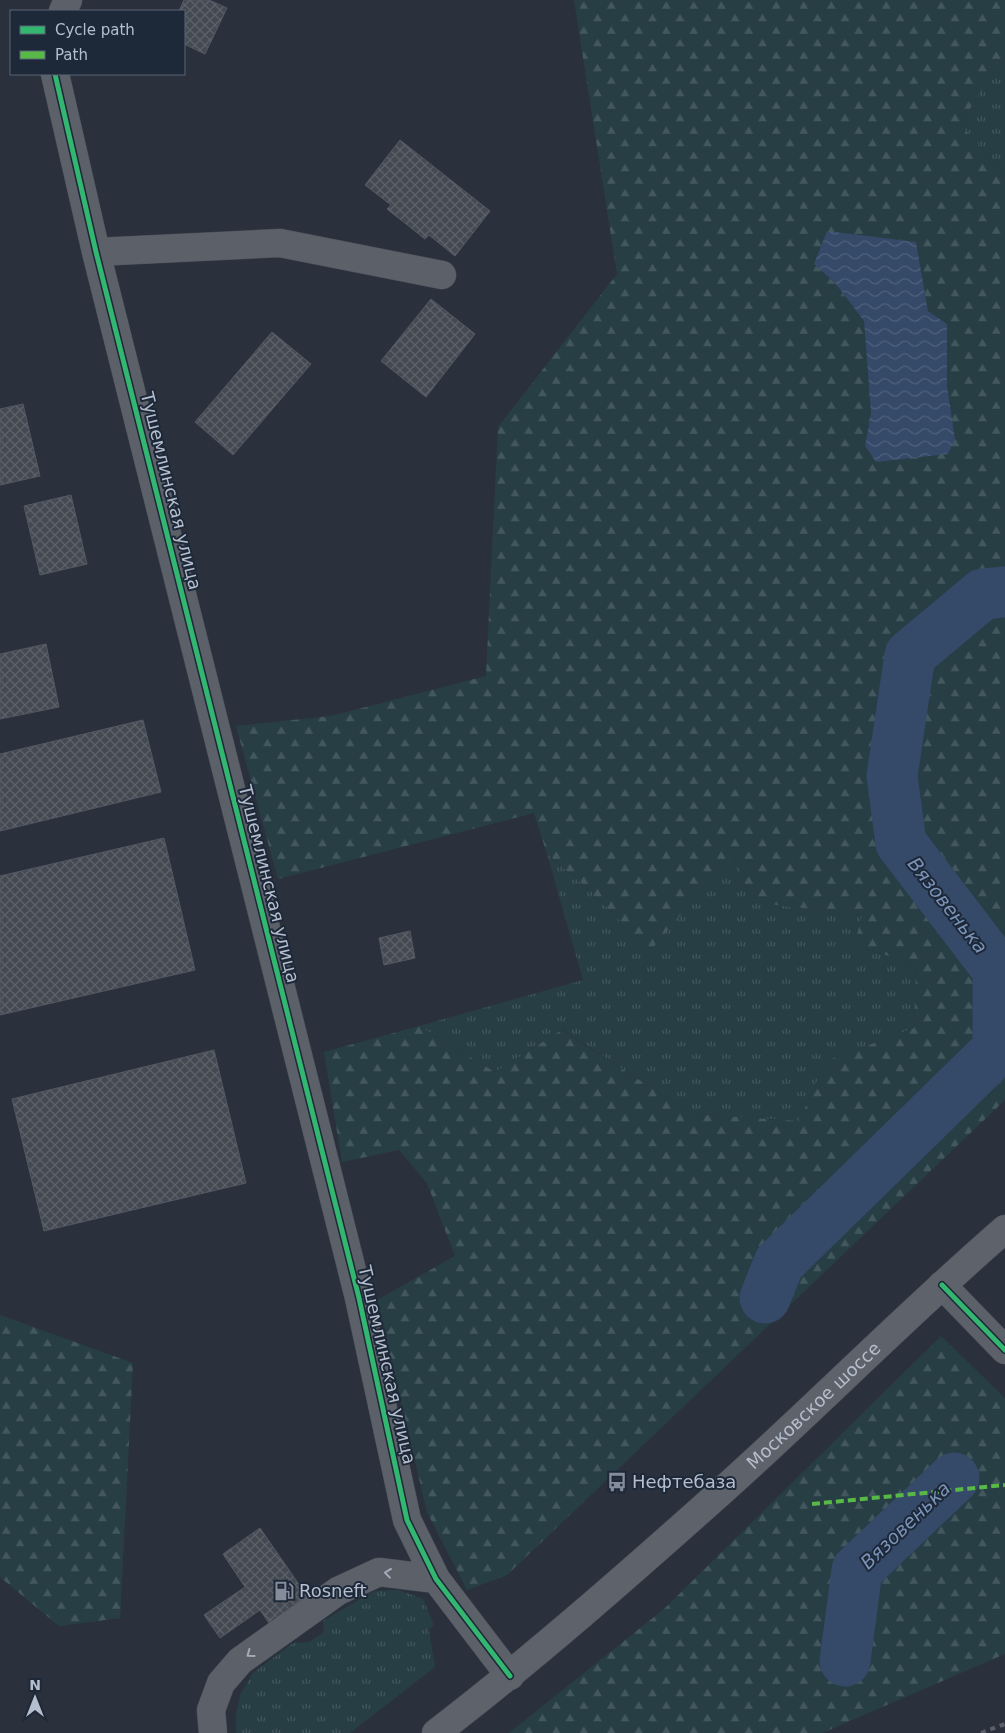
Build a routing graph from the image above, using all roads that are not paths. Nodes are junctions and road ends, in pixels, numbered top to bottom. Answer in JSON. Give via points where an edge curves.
{"nodes":[{"id":1,"x":55,"y":75,"type":"edge"},
{"id":2,"x":96,"y":252,"type":"junction"},
{"id":3,"x":442,"y":275,"type":"dead end"},
{"id":4,"x":1005,"y":1215,"type":"edge"},
{"id":5,"x":1005,"y":1229,"type":"edge"},
{"id":6,"x":950,"y":1277,"type":"junction"},
{"id":7,"x":1005,"y":1350,"type":"edge"},
{"id":8,"x":436,"y":1579,"type":"junction"},
{"id":9,"x":510,"y":1676,"type":"junction"},
{"id":10,"x":212,"y":1733,"type":"edge"},
{"id":11,"x":436,"y":1733,"type":"edge"}],
"edges":[{"from":1,"to":2,"type":"street","name":"Тушемлинская улица"},
{"from":2,"to":3,"type":"street","via":[[280,243]]},
{"from":2,"to":8,"type":"street","name":"Тушемлинская улица","via":[[359,1298],[407,1520]]},
{"from":4,"to":6,"type":"main road"},
{"from":5,"to":6,"type":"main road","name":"Московское шоссе"},
{"from":6,"to":7,"type":"street"},
{"from":6,"to":9,"type":"main road","name":"Московское шоссе","via":[[722,1490]]},
{"from":8,"to":9,"type":"street","name":"Тушемлинская улица"},
{"from":8,"to":10,"type":"street","one_way":true,"via":[[379,1572],[338,1590],[240,1661],[222,1683],[211,1710]]},
{"from":9,"to":11,"type":"main road","name":"Московское шоссе"}]}
